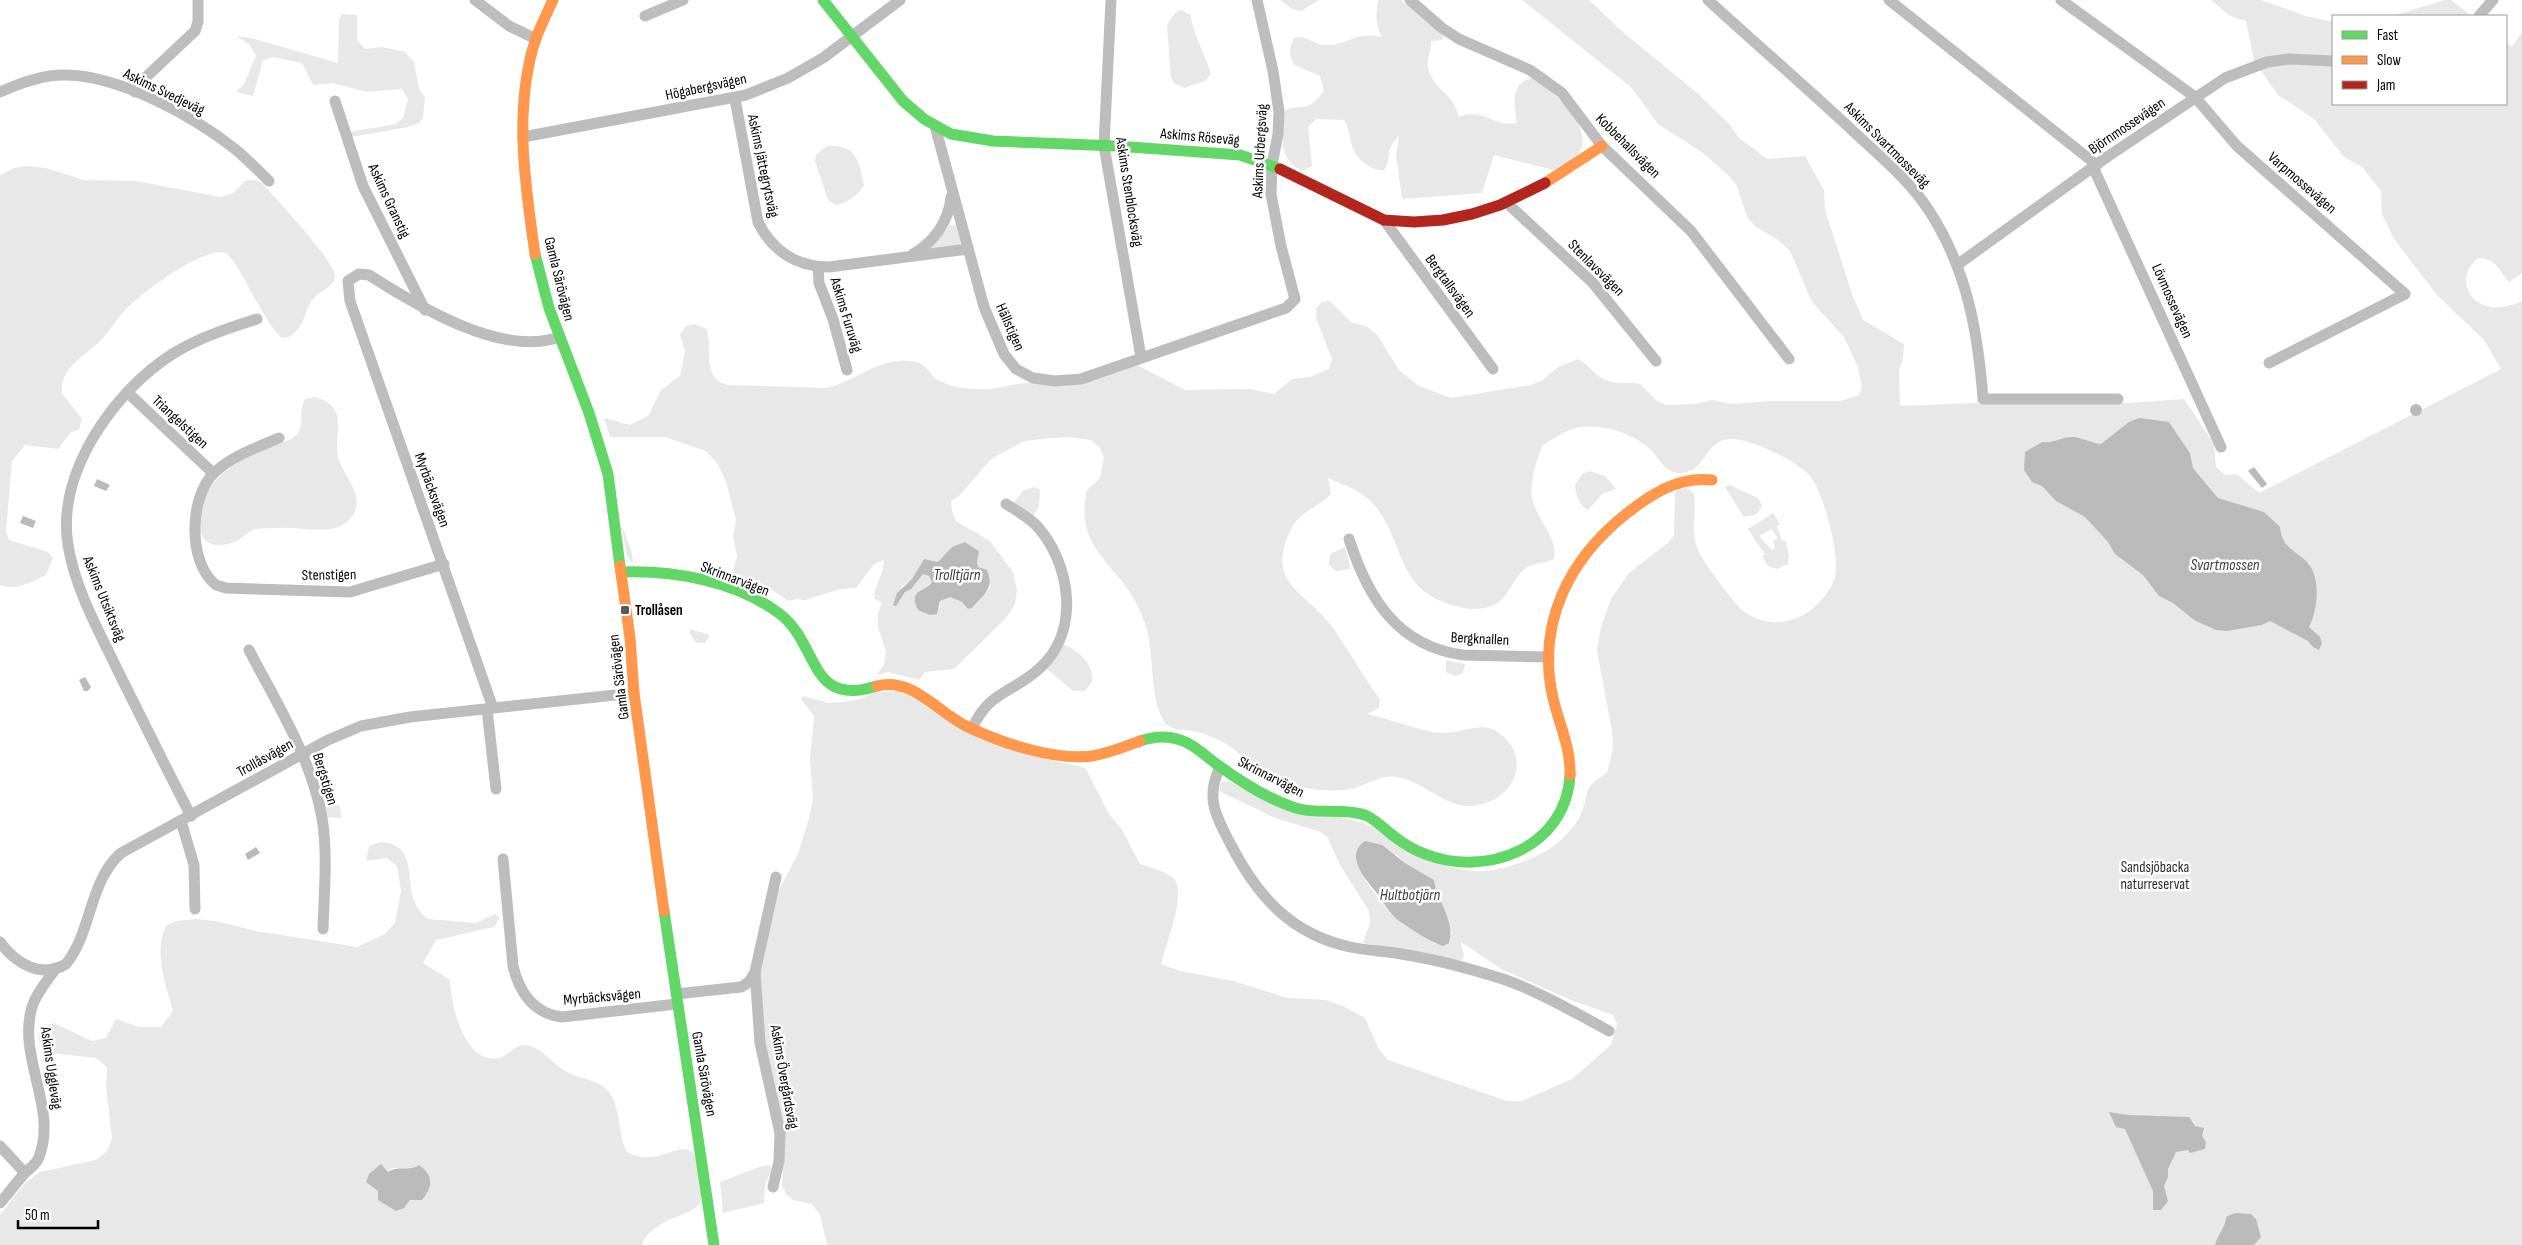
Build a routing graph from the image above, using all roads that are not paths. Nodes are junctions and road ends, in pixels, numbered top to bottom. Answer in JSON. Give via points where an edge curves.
{"nodes":[{"id":1,"x":198,"y":0,"type":"edge"},
{"id":2,"x":474,"y":0,"type":"edge"},
{"id":3,"x":553,"y":0,"type":"edge"},
{"id":4,"x":682,"y":0,"type":"edge"},
{"id":5,"x":823,"y":0,"type":"edge"},
{"id":6,"x":900,"y":0,"type":"edge"},
{"id":7,"x":1111,"y":0,"type":"edge"},
{"id":8,"x":1257,"y":0,"type":"edge"},
{"id":9,"x":1410,"y":0,"type":"edge"},
{"id":10,"x":1708,"y":0,"type":"edge"},
{"id":11,"x":1889,"y":0,"type":"edge"},
{"id":12,"x":2061,"y":0,"type":"edge"},
{"id":13,"x":2493,"y":0,"type":"edge"},
{"id":14,"x":2480,"y":15,"type":"edge"},
{"id":15,"x":644,"y":16,"type":"dead end"},
{"id":16,"x":852,"y":37,"type":"junction"},
{"id":17,"x":536,"y":39,"type":"junction"},
{"id":18,"x":2332,"y":61,"type":"edge"},
{"id":19,"x":0,"y":92,"type":"edge"},
{"id":20,"x":136,"y":92,"type":"junction"},
{"id":21,"x":2196,"y":98,"type":"junction"},
{"id":22,"x":735,"y":99,"type":"junction"},
{"id":23,"x":335,"y":101,"type":"dead end"},
{"id":24,"x":935,"y":126,"type":"junction"},
{"id":25,"x":523,"y":137,"type":"junction"},
{"id":26,"x":1104,"y":146,"type":"junction"},
{"id":27,"x":1602,"y":146,"type":"junction"},
{"id":28,"x":1272,"y":165,"type":"junction"},
{"id":29,"x":2095,"y":166,"type":"junction"},
{"id":30,"x":269,"y":181,"type":"dead end"},
{"id":31,"x":951,"y":186,"type":"junction"},
{"id":32,"x":1507,"y":203,"type":"junction"},
{"id":33,"x":1384,"y":220,"type":"junction"},
{"id":34,"x":968,"y":249,"type":"junction"},
{"id":35,"x":907,"y":256,"type":"junction"},
{"id":36,"x":1957,"y":265,"type":"junction"},
{"id":37,"x":818,"y":267,"type":"junction"},
{"id":38,"x":1294,"y":302,"type":"joint"},
{"id":39,"x":426,"y":310,"type":"junction"},
{"id":40,"x":257,"y":319,"type":"dead end"},
{"id":41,"x":559,"y":337,"type":"junction"},
{"id":42,"x":1141,"y":357,"type":"junction"},
{"id":43,"x":1789,"y":359,"type":"dead end"},
{"id":44,"x":1656,"y":361,"type":"dead end"},
{"id":45,"x":2269,"y":363,"type":"dead end"},
{"id":46,"x":1493,"y":369,"type":"dead end"},
{"id":47,"x":847,"y":370,"type":"dead end"},
{"id":48,"x":127,"y":392,"type":"junction"},
{"id":49,"x":2118,"y":399,"type":"dead end"},
{"id":50,"x":279,"y":438,"type":"dead end"},
{"id":51,"x":2222,"y":447,"type":"dead end"},
{"id":52,"x":213,"y":473,"type":"junction"},
{"id":53,"x":1712,"y":480,"type":"dead end"},
{"id":54,"x":1006,"y":504,"type":"dead end"},
{"id":55,"x":1349,"y":539,"type":"dead end"},
{"id":56,"x":444,"y":564,"type":"junction"},
{"id":57,"x":621,"y":572,"type":"junction"},
{"id":58,"x":249,"y":650,"type":"dead end"},
{"id":59,"x":1549,"y":657,"type":"junction"},
{"id":60,"x":634,"y":692,"type":"junction"},
{"id":61,"x":490,"y":708,"type":"junction"},
{"id":62,"x":972,"y":729,"type":"junction"},
{"id":63,"x":303,"y":754,"type":"junction"},
{"id":64,"x":1220,"y":767,"type":"junction"},
{"id":65,"x":496,"y":789,"type":"dead end"},
{"id":66,"x":186,"y":818,"type":"junction"},
{"id":67,"x":503,"y":859,"type":"dead end"},
{"id":68,"x":776,"y":877,"type":"dead end"},
{"id":69,"x":195,"y":909,"type":"dead end"},
{"id":70,"x":323,"y":929,"type":"dead end"},
{"id":71,"x":0,"y":942,"type":"edge"},
{"id":72,"x":56,"y":968,"type":"junction"},
{"id":73,"x":755,"y":972,"type":"junction"},
{"id":74,"x":676,"y":999,"type":"junction"},
{"id":75,"x":1608,"y":1031,"type":"dead end"},
{"id":76,"x":0,"y":1146,"type":"edge"},
{"id":77,"x":25,"y":1173,"type":"junction"},
{"id":78,"x":773,"y":1187,"type":"dead end"},
{"id":79,"x":0,"y":1203,"type":"edge"},
{"id":80,"x":714,"y":1245,"type":"edge"}],
"edges":[{"from":1,"to":20,"type":"street","via":[[195,31],[145,78]]},
{"from":2,"to":17,"type":"street","via":[[509,26]]},
{"from":3,"to":17,"type":"street","name":"Gamla Särövägen"},
{"from":4,"to":15,"type":"street"},
{"from":5,"to":16,"type":"street","name":"Askims Röseväg"},
{"from":6,"to":16,"type":"street","name":"Högabergsvägen"},
{"from":7,"to":26,"type":"street","name":"Askims Stenblocksväg"},
{"from":8,"to":28,"type":"street","name":"Askims Urbergsväg","via":[[1278,98],[1278,129]]},
{"from":9,"to":27,"type":"street","name":"Kobbehallsvägen","via":[[1459,39],[1530,70],[1551,84],[1562,93]]},
{"from":10,"to":36,"type":"street","name":"Askims Svartmosseväg","via":[[1913,189],[1930,212]]},
{"from":11,"to":29,"type":"street","name":"Lövmossevägen"},
{"from":12,"to":21,"type":"street","name":"Varpmossevägen"},
{"from":13,"to":14,"type":"street"},
{"from":16,"to":22,"type":"street","name":"Högabergsvägen","via":[[788,78]]},
{"from":16,"to":24,"type":"street","name":"Askims Röseväg","via":[[903,101]]},
{"from":17,"to":25,"type":"street","name":"Gamla Särövägen","via":[[525,90]]},
{"from":18,"to":21,"type":"street","name":"Björnmossevägen","via":[[2289,59],[2267,62],[2224,78]]},
{"from":19,"to":20,"type":"street","name":"Askims Svedjeväg","via":[[43,77],[64,75],[94,78]]},
{"from":20,"to":30,"type":"street","name":"Askims Svedjeväg","via":[[220,139]]},
{"from":21,"to":29,"type":"street","name":"Björnmossevägen"},
{"from":21,"to":45,"type":"street","name":"Varpmossevägen","via":[[2237,146],[2405,294]]},
{"from":22,"to":25,"type":"street","name":"Högabergsvägen"},
{"from":22,"to":37,"type":"street","name":"Askims Jättegrytsväg","via":[[758,222],[781,252],[801,264]]},
{"from":23,"to":39,"type":"street","name":"Askims Granstig","via":[[363,186]]},
{"from":24,"to":26,"type":"street","name":"Askims Röseväg","via":[[951,134],[978,140]]},
{"from":24,"to":31,"type":"street","name":"Hällstigen"},
{"from":25,"to":41,"type":"street","name":"Gamla Särövägen","via":[[534,250]]},
{"from":26,"to":28,"type":"street","name":"Askims Röseväg","via":[[1227,154]]},
{"from":26,"to":42,"type":"street","name":"Askims Stenblocksväg"},
{"from":27,"to":32,"type":"street","name":"Askims Röseväg","via":[[1560,176]]},
{"from":27,"to":43,"type":"street","name":"Kobbehallsvägen","via":[[1692,231]]},
{"from":28,"to":33,"type":"street","name":"Askims Röseväg"},
{"from":28,"to":38,"type":"street","name":"Askims Urbergsväg","via":[[1275,224],[1295,293]]},
{"from":29,"to":36,"type":"street","name":"Björnmossevägen"},
{"from":29,"to":51,"type":"street","name":"Lövmossevägen"},
{"from":31,"to":34,"type":"street","name":"Hällstigen"},
{"from":31,"to":35,"type":"street","name":"Askims Jättegrytsväg","via":[[949,211],[942,226],[922,248]]},
{"from":32,"to":33,"type":"street","name":"Askims Röseväg","via":[[1440,220]]},
{"from":32,"to":44,"type":"street","name":"Stenlavsvägen","via":[[1593,283]]},
{"from":33,"to":46,"type":"street","name":"Bergtallsvägen"},
{"from":34,"to":35,"type":"street","name":"Askims Jättegrytsväg"},
{"from":34,"to":42,"type":"street","name":"Hällstigen","via":[[997,341],[1009,362],[1024,374],[1049,381],[1074,381]]},
{"from":35,"to":37,"type":"street","name":"Askims Jättegrytsväg"},
{"from":36,"to":49,"type":"street","name":"Askims Svartmosseväg","via":[[1976,328],[1983,399]]},
{"from":37,"to":47,"type":"street","name":"Askims Furuväg","via":[[819,283]]},
{"from":38,"to":42,"type":"street","name":"Hällstigen","via":[[1286,308]]},
{"from":39,"to":41,"type":"street","via":[[458,325],[500,337],[536,343]]},
{"from":39,"to":56,"type":"street","name":"Myrbäcksvägen","via":[[369,275],[359,274],[348,281],[350,301]]},
{"from":40,"to":48,"type":"street","name":"Askims Utsiktsväg","via":[[189,344],[151,369]]},
{"from":41,"to":57,"type":"street","name":"Gamla Särövägen","via":[[601,450]]},
{"from":48,"to":52,"type":"street","name":"Triangelstigen"},
{"from":48,"to":66,"type":"street","name":"Askims Utsiktsväg","via":[[94,437],[78,468],[68,512],[68,545],[87,604]]},
{"from":50,"to":52,"type":"street"},
{"from":52,"to":56,"type":"street","name":"Stenstigen","via":[[198,502],[197,552],[212,582],[226,588],[350,592]]},
{"from":53,"to":59,"type":"street","name":"Skrinnarvägen","via":[[1694,478],[1668,486],[1604,532],[1580,561],[1560,596],[1552,618]]},
{"from":54,"to":62,"type":"street","via":[[1035,524],[1057,555],[1066,587],[1065,617],[1057,646],[1048,660],[1024,680],[988,702]]},
{"from":55,"to":59,"type":"street","name":"Bergknallen","via":[[1359,570],[1375,600],[1392,620],[1424,644],[1463,656]]},
{"from":56,"to":61,"type":"street","name":"Myrbäcksvägen"},
{"from":57,"to":60,"type":"street","name":"Gamla Särövägen"},
{"from":57,"to":62,"type":"street","name":"Skrinnarvägen","via":[[638,570],[688,577],[750,598],[777,612],[792,626],[818,672],[831,686],[856,693],[883,684],[899,684]]},
{"from":58,"to":63,"type":"street","name":"Bergstigen"},
{"from":59,"to":64,"type":"street","name":"Skrinnarvägen","via":[[1553,696],[1570,765],[1567,796],[1556,818],[1536,841],[1502,859],[1469,863],[1437,858],[1409,846],[1368,817],[1351,812],[1318,813],[1297,808]]},
{"from":60,"to":61,"type":"street","name":"Trollåsvägen"},
{"from":60,"to":74,"type":"street","name":"Gamla Särövägen"},
{"from":61,"to":63,"type":"street","name":"Trollåsvägen","via":[[364,725]]},
{"from":61,"to":65,"type":"street","name":"Myrbäcksvägen"},
{"from":62,"to":64,"type":"street","name":"Skrinnarvägen","via":[[1020,746],[1086,756],[1114,752],[1155,737],[1174,737],[1194,746]]},
{"from":63,"to":66,"type":"street","name":"Trollåsvägen"},
{"from":63,"to":70,"type":"street","name":"Bergstigen","via":[[315,788],[324,833]]},
{"from":64,"to":75,"type":"street","via":[[1213,785],[1212,800],[1224,831],[1258,891],[1295,924],[1339,944],[1432,960],[1504,980]]},
{"from":66,"to":69,"type":"street","name":"Askims Utsiktsväg","via":[[194,864]]},
{"from":66,"to":72,"type":"street","name":"Trollåsvägen","via":[[121,853],[111,863],[71,958]]},
{"from":67,"to":74,"type":"street","name":"Myrbäcksvägen","via":[[513,966],[518,982],[534,1005],[548,1014],[569,1016]]},
{"from":68,"to":73,"type":"street","name":"Askims Övergårdsväg"},
{"from":71,"to":72,"type":"street","via":[[25,966],[41,970]]},
{"from":72,"to":77,"type":"street","name":"Askims Uggleväg","via":[[35,998],[30,1012],[29,1041],[43,1128],[39,1158],[36,1165]]},
{"from":73,"to":74,"type":"street","via":[[741,987]]},
{"from":73,"to":78,"type":"street","name":"Askims Övergårdsväg","via":[[760,1043],[780,1133],[779,1161]]},
{"from":74,"to":80,"type":"street","name":"Gamla Särövägen"},
{"from":76,"to":77,"type":"street"},
{"from":77,"to":79,"type":"street","name":"Askims Uggleväg"}]}
